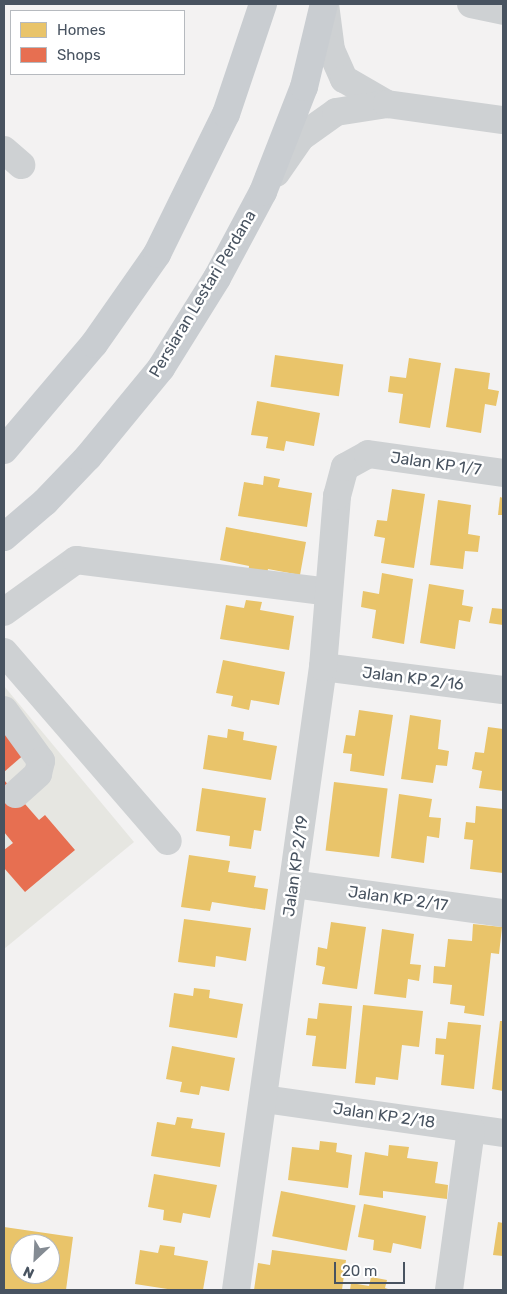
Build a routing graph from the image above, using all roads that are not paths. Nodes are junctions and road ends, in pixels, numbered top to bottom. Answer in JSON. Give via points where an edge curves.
{"nodes":[{"id":1,"x":263,"y":4,"type":"edge"},
{"id":2,"x":325,"y":4,"type":"edge"},
{"id":3,"x":471,"y":4,"type":"edge"},
{"id":4,"x":503,"y":12,"type":"edge"},
{"id":5,"x":387,"y":104,"type":"junction"},
{"id":6,"x":503,"y":120,"type":"edge"},
{"id":7,"x":263,"y":192,"type":"junction"},
{"id":8,"x":4,"y":450,"type":"edge"},
{"id":9,"x":368,"y":454,"type":"joint"},
{"id":10,"x":503,"y":473,"type":"edge"},
{"id":11,"x":4,"y":537,"type":"edge"},
{"id":12,"x":330,"y":592,"type":"junction"},
{"id":13,"x":4,"y":612,"type":"edge"},
{"id":14,"x":4,"y":652,"type":"edge"},
{"id":15,"x":323,"y":667,"type":"junction"},
{"id":16,"x":503,"y":690,"type":"edge"},
{"id":17,"x":4,"y":710,"type":"edge"},
{"id":18,"x":16,"y":794,"type":"dead end"},
{"id":19,"x":168,"y":840,"type":"dead end"},
{"id":20,"x":293,"y":884,"type":"junction"},
{"id":21,"x":503,"y":913,"type":"edge"},
{"id":22,"x":264,"y":1099,"type":"junction"},
{"id":23,"x":471,"y":1129,"type":"junction"},
{"id":24,"x":503,"y":1133,"type":"edge"},
{"id":25,"x":236,"y":1290,"type":"edge"},
{"id":26,"x":449,"y":1290,"type":"edge"}],
"edges":[{"from":1,"to":8,"type":"main road","via":[[226,114],[156,254],[94,344]]},
{"from":2,"to":5,"type":"street","via":[[331,50],[344,79]]},
{"from":2,"to":7,"type":"main road","name":"Persiaran Lestari Perdana","via":[[304,87]]},
{"from":3,"to":4,"type":"street"},
{"from":5,"to":6,"type":"street"},
{"from":5,"to":7,"type":"street","via":[[336,112],[301,137]]},
{"from":7,"to":11,"type":"main road","name":"Persiaran Lestari Perdana","via":[[217,278],[161,368],[88,457],[45,502]]},
{"from":9,"to":10,"type":"street","name":"Jalan KP 1/7"},
{"from":9,"to":12,"type":"street","name":"Jalan KP 2/19","via":[[345,467],[337,496]]},
{"from":12,"to":13,"type":"street","via":[[76,560]]},
{"from":12,"to":15,"type":"street","name":"Jalan KP 2/19"},
{"from":14,"to":19,"type":"street"},
{"from":15,"to":16,"type":"street","name":"Jalan KP 2/16"},
{"from":15,"to":20,"type":"street","name":"Jalan KP 2/19"},
{"from":17,"to":18,"type":"street","via":[[40,761],[38,774]]},
{"from":20,"to":21,"type":"street","name":"Jalan KP 2/17"},
{"from":20,"to":22,"type":"street","name":"Jalan KP 2/19"},
{"from":22,"to":23,"type":"street","name":"Jalan KP 2/18"},
{"from":22,"to":25,"type":"street","name":"Jalan KP 2/19"},
{"from":23,"to":24,"type":"street","name":"Jalan KP 2/18"},
{"from":23,"to":26,"type":"street"}]}
